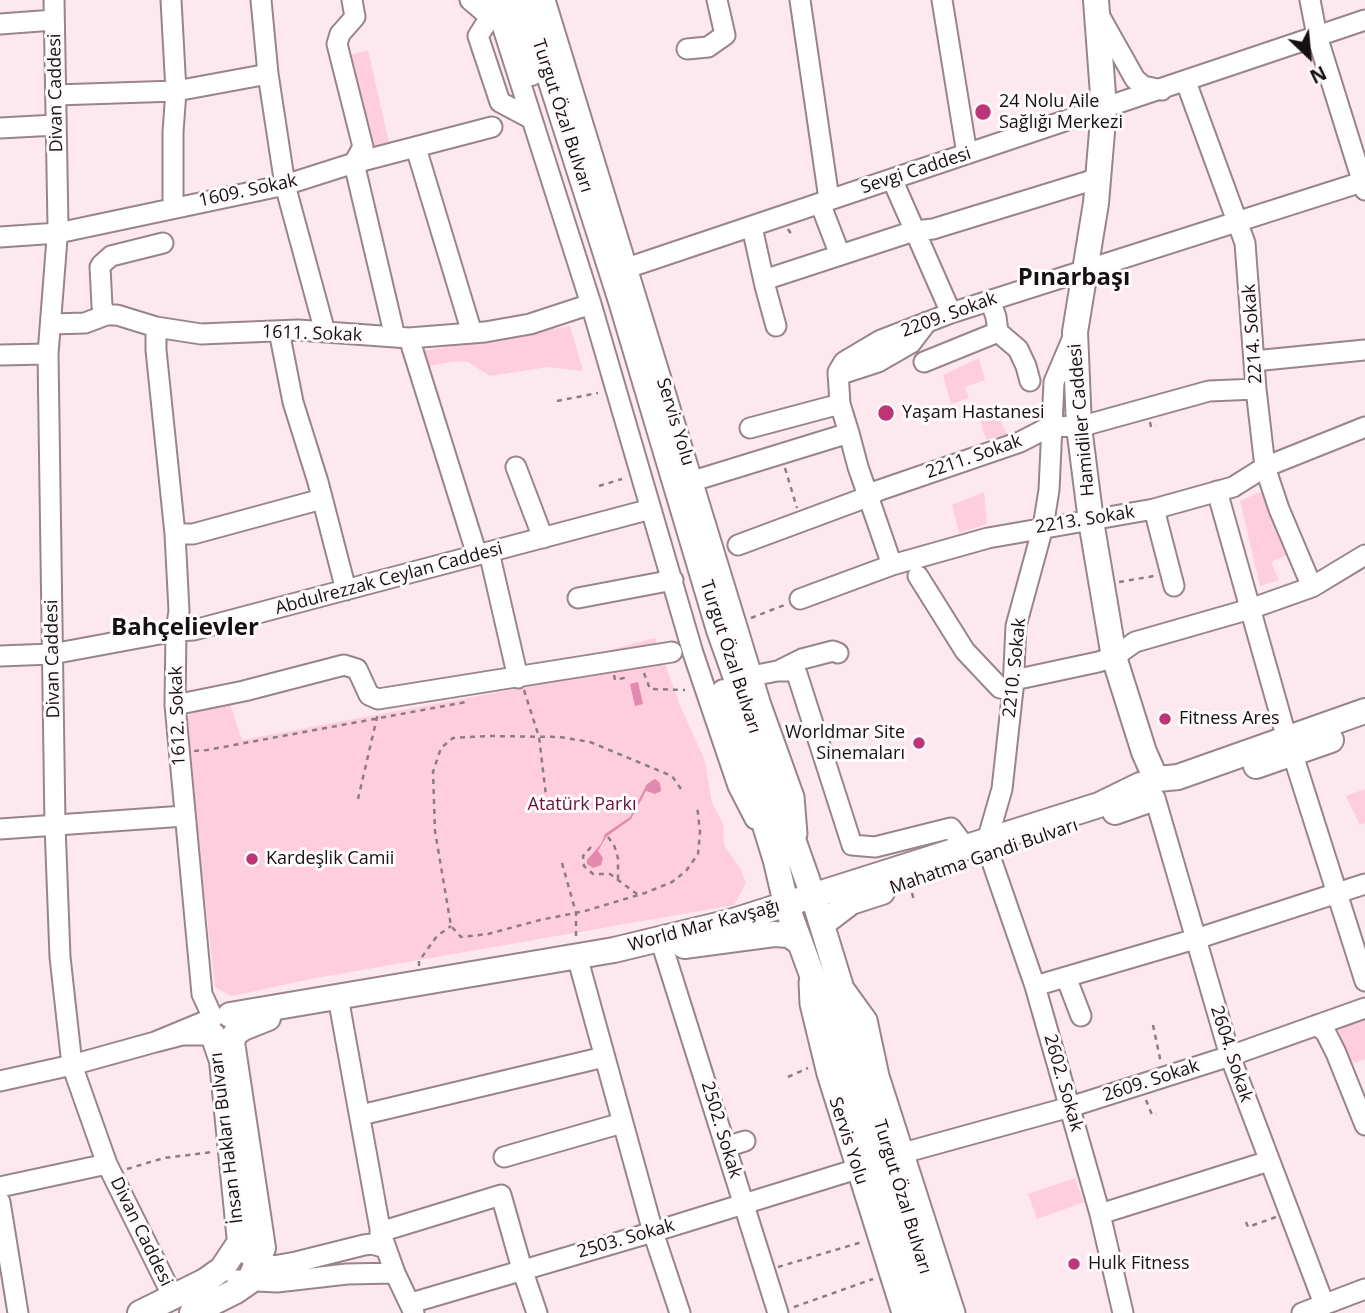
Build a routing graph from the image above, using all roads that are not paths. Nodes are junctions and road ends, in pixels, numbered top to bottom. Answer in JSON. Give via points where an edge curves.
{"nodes":[{"id":1,"x":171,"y":0,"type":"edge"},
{"id":2,"x":352,"y":0,"type":"edge"},
{"id":3,"x":470,"y":0,"type":"edge"},
{"id":4,"x":526,"y":0,"type":"edge"},
{"id":5,"x":545,"y":0,"type":"edge"},
{"id":6,"x":716,"y":0,"type":"edge"},
{"id":7,"x":800,"y":0,"type":"edge"},
{"id":8,"x":942,"y":0,"type":"edge"},
{"id":9,"x":1310,"y":0,"type":"edge"},
{"id":10,"x":265,"y":1,"type":"edge"},
{"id":11,"x":1097,"y":7,"type":"edge"},
{"id":12,"x":497,"y":9,"type":"edge"},
{"id":13,"x":54,"y":10,"type":"edge"},
{"id":14,"x":1365,"y":20,"type":"edge"},
{"id":15,"x":0,"y":24,"type":"edge"},
{"id":16,"x":1317,"y":36,"type":"junction"},
{"id":17,"x":687,"y":48,"type":"dead end"},
{"id":18,"x":268,"y":74,"type":"junction"},
{"id":19,"x":1186,"y":82,"type":"junction"},
{"id":20,"x":176,"y":90,"type":"junction"},
{"id":21,"x":1162,"y":90,"type":"junction"},
{"id":22,"x":56,"y":95,"type":"junction"},
{"id":23,"x":1104,"y":108,"type":"junction"},
{"id":24,"x":56,"y":125,"type":"junction"},
{"id":25,"x":492,"y":127,"type":"dead end"},
{"id":26,"x":0,"y":128,"type":"edge"},
{"id":27,"x":416,"y":148,"type":"junction"},
{"id":28,"x":967,"y":154,"type":"junction"},
{"id":29,"x":354,"y":163,"type":"junction"},
{"id":30,"x":892,"y":178,"type":"junction"},
{"id":31,"x":1099,"y":178,"type":"junction"},
{"id":32,"x":1364,"y":184,"type":"edge"},
{"id":33,"x":285,"y":185,"type":"junction"},
{"id":34,"x":825,"y":201,"type":"junction"},
{"id":35,"x":173,"y":207,"type":"junction"},
{"id":36,"x":1236,"y":222,"type":"junction"},
{"id":37,"x":752,"y":227,"type":"junction"},
{"id":38,"x":914,"y":232,"type":"junction"},
{"id":39,"x":58,"y":233,"type":"junction"},
{"id":40,"x":0,"y":237,"type":"edge"},
{"id":41,"x":163,"y":243,"type":"dead end"},
{"id":42,"x":840,"y":255,"type":"junction"},
{"id":43,"x":627,"y":268,"type":"junction"},
{"id":44,"x":1085,"y":270,"type":"junction"},
{"id":45,"x":764,"y":283,"type":"junction"},
{"id":46,"x":990,"y":300,"type":"junction"},
{"id":47,"x":582,"y":306,"type":"junction"},
{"id":48,"x":951,"y":313,"type":"junction"},
{"id":49,"x":106,"y":314,"type":"junction"},
{"id":50,"x":52,"y":324,"type":"junction"},
{"id":51,"x":776,"y":326,"type":"dead end"},
{"id":52,"x":156,"y":327,"type":"junction"},
{"id":53,"x":279,"y":331,"type":"junction"},
{"id":54,"x":325,"y":332,"type":"junction"},
{"id":55,"x":998,"y":332,"type":"junction"},
{"id":56,"x":1075,"y":332,"type":"junction"},
{"id":57,"x":472,"y":333,"type":"junction"},
{"id":58,"x":402,"y":337,"type":"junction"},
{"id":59,"x":1365,"y":350,"type":"edge"},
{"id":60,"x":48,"y":354,"type":"junction"},
{"id":61,"x":0,"y":355,"type":"edge"},
{"id":62,"x":1254,"y":361,"type":"junction"},
{"id":63,"x":924,"y":362,"type":"dead end"},
{"id":64,"x":1030,"y":381,"type":"dead end"},
{"id":65,"x":1256,"y":389,"type":"junction"},
{"id":66,"x":840,"y":404,"type":"junction"},
{"id":67,"x":1051,"y":426,"type":"junction"},
{"id":68,"x":1079,"y":427,"type":"junction"},
{"id":69,"x":1365,"y":427,"type":"edge"},
{"id":70,"x":750,"y":428,"type":"dead end"},
{"id":71,"x":849,"y":433,"type":"junction"},
{"id":72,"x":516,"y":467,"type":"dead end"},
{"id":73,"x":1265,"y":467,"type":"junction"},
{"id":74,"x":693,"y":481,"type":"junction"},
{"id":75,"x":1217,"y":491,"type":"junction"},
{"id":76,"x":870,"y":495,"type":"junction"},
{"id":77,"x":322,"y":499,"type":"junction"},
{"id":78,"x":651,"y":509,"type":"junction"},
{"id":79,"x":1154,"y":509,"type":"junction"},
{"id":80,"x":1091,"y":521,"type":"junction"},
{"id":81,"x":1043,"y":527,"type":"junction"},
{"id":82,"x":175,"y":534,"type":"junction"},
{"id":83,"x":543,"y":538,"type":"junction"},
{"id":84,"x":738,"y":545,"type":"dead end"},
{"id":85,"x":483,"y":554,"type":"junction"},
{"id":86,"x":1363,"y":560,"type":"edge"},
{"id":87,"x":892,"y":565,"type":"junction"},
{"id":88,"x":918,"y":576,"type":"dead end"},
{"id":89,"x":1172,"y":579,"type":"road end"},
{"id":90,"x":673,"y":580,"type":"junction"},
{"id":91,"x":1312,"y":587,"type":"junction"},
{"id":92,"x":346,"y":590,"type":"junction"},
{"id":93,"x":578,"y":598,"type":"dead end"},
{"id":94,"x":800,"y":599,"type":"road end"},
{"id":95,"x":1250,"y":609,"type":"junction"},
{"id":96,"x":176,"y":631,"type":"junction"},
{"id":97,"x":672,"y":652,"type":"dead end"},
{"id":98,"x":838,"y":653,"type":"dead end"},
{"id":99,"x":52,"y":654,"type":"junction"},
{"id":100,"x":0,"y":656,"type":"edge"},
{"id":101,"x":1114,"y":657,"type":"junction"},
{"id":102,"x":778,"y":671,"type":"junction"},
{"id":103,"x":752,"y":676,"type":"junction"},
{"id":104,"x":518,"y":678,"type":"junction"},
{"id":105,"x":1013,"y":685,"type":"junction"},
{"id":106,"x":175,"y":705,"type":"junction"},
{"id":107,"x":1365,"y":711,"type":"edge"},
{"id":108,"x":1365,"y":727,"type":"edge"},
{"id":109,"x":1290,"y":747,"type":"junction"},
{"id":110,"x":1151,"y":788,"type":"junction"},
{"id":111,"x":184,"y":816,"type":"junction"},
{"id":112,"x":55,"y":825,"type":"junction"},
{"id":113,"x":0,"y":829,"type":"edge"},
{"id":114,"x":783,"y":845,"type":"junction"},
{"id":115,"x":981,"y":848,"type":"junction"},
{"id":116,"x":803,"y":870,"type":"junction"},
{"id":117,"x":1365,"y":884,"type":"edge"},
{"id":118,"x":845,"y":886,"type":"junction"},
{"id":119,"x":1336,"y":895,"type":"junction"},
{"id":120,"x":813,"y":896,"type":"junction"},
{"id":121,"x":786,"y":904,"type":"junction"},
{"id":122,"x":749,"y":915,"type":"junction"},
{"id":123,"x":821,"y":924,"type":"junction"},
{"id":124,"x":1195,"y":939,"type":"junction"},
{"id":125,"x":799,"y":942,"type":"junction"},
{"id":126,"x":663,"y":948,"type":"junction"},
{"id":127,"x":614,"y":950,"type":"junction"},
{"id":128,"x":577,"y":956,"type":"junction"},
{"id":129,"x":1066,"y":977,"type":"junction"},
{"id":130,"x":1365,"y":981,"type":"edge"},
{"id":131,"x":1035,"y":986,"type":"junction"},
{"id":132,"x":338,"y":996,"type":"junction"},
{"id":133,"x":1365,"y":1008,"type":"edge"},
{"id":134,"x":1081,"y":1016,"type":"dead end"},
{"id":135,"x":223,"y":1025,"type":"junction"},
{"id":136,"x":1317,"y":1025,"type":"junction"},
{"id":137,"x":1230,"y":1056,"type":"junction"},
{"id":138,"x":604,"y":1057,"type":"junction"},
{"id":139,"x":72,"y":1065,"type":"junction"},
{"id":140,"x":1356,"y":1074,"type":"edge"},
{"id":141,"x":0,"y":1081,"type":"edge"},
{"id":142,"x":1070,"y":1107,"type":"junction"},
{"id":143,"x":361,"y":1115,"type":"junction"},
{"id":144,"x":622,"y":1123,"type":"junction"},
{"id":145,"x":1365,"y":1125,"type":"edge"},
{"id":146,"x":745,"y":1140,"type":"dead end"},
{"id":147,"x":726,"y":1147,"type":"junction"},
{"id":148,"x":504,"y":1157,"type":"dead end"},
{"id":149,"x":1269,"y":1161,"type":"junction"},
{"id":150,"x":872,"y":1163,"type":"junction"},
{"id":151,"x":111,"y":1170,"type":"junction"},
{"id":152,"x":0,"y":1187,"type":"edge"},
{"id":153,"x":0,"y":1202,"type":"edge"},
{"id":154,"x":744,"y":1204,"type":"junction"},
{"id":155,"x":1100,"y":1214,"type":"junction"},
{"id":156,"x":653,"y":1232,"type":"junction"},
{"id":157,"x":383,"y":1240,"type":"junction"},
{"id":158,"x":229,"y":1260,"type":"junction"},
{"id":159,"x":522,"y":1269,"type":"junction"},
{"id":160,"x":254,"y":1272,"type":"junction"},
{"id":161,"x":395,"y":1273,"type":"junction"},
{"id":162,"x":1365,"y":1289,"type":"edge"},
{"id":163,"x":1324,"y":1304,"type":"junction"},
{"id":164,"x":190,"y":1308,"type":"edge"},
{"id":165,"x":412,"y":1308,"type":"edge"},
{"id":166,"x":18,"y":1313,"type":"edge"},
{"id":167,"x":140,"y":1313,"type":"edge"},
{"id":168,"x":537,"y":1313,"type":"edge"},
{"id":169,"x":680,"y":1313,"type":"edge"},
{"id":170,"x":778,"y":1313,"type":"edge"},
{"id":171,"x":902,"y":1313,"type":"edge"},
{"id":172,"x":914,"y":1313,"type":"edge"},
{"id":173,"x":937,"y":1313,"type":"edge"},
{"id":174,"x":955,"y":1313,"type":"edge"},
{"id":175,"x":1123,"y":1313,"type":"edge"},
{"id":176,"x":1301,"y":1313,"type":"edge"}],
"edges":[{"from":1,"to":20,"type":"street"},
{"from":2,"to":29,"type":"street","via":[[355,17],[337,44],[363,147]]},
{"from":3,"to":12,"type":"street"},
{"from":4,"to":114,"type":"main road","name":"Turgut Özal Bulvarı"},
{"from":5,"to":43,"type":"street","name":"Servis Yolu"},
{"from":6,"to":17,"type":"street","via":[[725,35],[708,47]]},
{"from":7,"to":34,"type":"street"},
{"from":8,"to":28,"type":"street"},
{"from":9,"to":16,"type":"street"},
{"from":10,"to":18,"type":"street"},
{"from":11,"to":21,"type":"street","via":[[1135,79]]},
{"from":11,"to":23,"type":"main road","name":"Hamidiler Caddesi"},
{"from":12,"to":47,"type":"street"},
{"from":12,"to":114,"type":"main road","name":"Turgut Özal Bulvarı"},
{"from":13,"to":15,"type":"street"},
{"from":13,"to":22,"type":"street","name":"Divan Caddesi"},
{"from":14,"to":16,"type":"street","name":"Sevgi Caddesi"},
{"from":16,"to":19,"type":"street","name":"Sevgi Caddesi"},
{"from":16,"to":32,"type":"street"},
{"from":18,"to":20,"type":"street"},
{"from":18,"to":33,"type":"street"},
{"from":19,"to":21,"type":"street","name":"Sevgi Caddesi"},
{"from":19,"to":36,"type":"street","name":"2214. Sokak"},
{"from":20,"to":22,"type":"street"},
{"from":20,"to":35,"type":"street"},
{"from":21,"to":23,"type":"street","name":"Sevgi Caddesi"},
{"from":22,"to":24,"type":"street","name":"Divan Caddesi"},
{"from":23,"to":28,"type":"street","name":"Sevgi Caddesi"},
{"from":23,"to":31,"type":"main road","name":"Hamidiler Caddesi"},
{"from":24,"to":26,"type":"street"},
{"from":24,"to":39,"type":"street","name":"Divan Caddesi"},
{"from":25,"to":27,"type":"street","name":"1609. Sokak"},
{"from":27,"to":29,"type":"street","name":"1609. Sokak"},
{"from":27,"to":57,"type":"street"},
{"from":28,"to":30,"type":"street","name":"Sevgi Caddesi"},
{"from":29,"to":33,"type":"street","name":"1609. Sokak"},
{"from":29,"to":58,"type":"street"},
{"from":30,"to":34,"type":"street","name":"Sevgi Caddesi"},
{"from":30,"to":38,"type":"street"},
{"from":31,"to":38,"type":"street"},
{"from":31,"to":44,"type":"main road","name":"Hamidiler Caddesi"},
{"from":32,"to":36,"type":"street","name":"2209. Sokak"},
{"from":33,"to":35,"type":"street","name":"1609. Sokak"},
{"from":33,"to":54,"type":"street"},
{"from":34,"to":37,"type":"street","name":"Sevgi Caddesi"},
{"from":34,"to":42,"type":"street"},
{"from":35,"to":39,"type":"street","name":"1609. Sokak"},
{"from":36,"to":44,"type":"street","name":"2209. Sokak"},
{"from":36,"to":62,"type":"street","name":"2214. Sokak","via":[[1245,243]]},
{"from":37,"to":43,"type":"street","name":"Sevgi Caddesi"},
{"from":37,"to":45,"type":"street"},
{"from":38,"to":42,"type":"street"},
{"from":38,"to":48,"type":"street"},
{"from":39,"to":40,"type":"street","name":"1609. Sokak"},
{"from":39,"to":50,"type":"street","name":"Divan Caddesi"},
{"from":41,"to":49,"type":"street","via":[[105,260],[100,267]]},
{"from":42,"to":45,"type":"street"},
{"from":43,"to":74,"type":"street","name":"Servis Yolu"},
{"from":44,"to":46,"type":"street","name":"2209. Sokak"},
{"from":44,"to":56,"type":"main road","name":"Hamidiler Caddesi"},
{"from":45,"to":51,"type":"street"},
{"from":46,"to":48,"type":"street","name":"2209. Sokak"},
{"from":46,"to":55,"type":"street"},
{"from":47,"to":57,"type":"street","name":"1611. Sokak","via":[[530,324]]},
{"from":47,"to":78,"type":"street"},
{"from":48,"to":66,"type":"street","name":"2209. Sokak","via":[[880,340],[844,362],[838,375]]},
{"from":49,"to":50,"type":"street","name":"1611. Sokak","via":[[85,323]]},
{"from":49,"to":52,"type":"street","name":"1611. Sokak"},
{"from":50,"to":60,"type":"street","name":"Divan Caddesi"},
{"from":52,"to":53,"type":"street","name":"1611. Sokak","via":[[201,334]]},
{"from":52,"to":82,"type":"street","name":"1612. Sokak"},
{"from":53,"to":54,"type":"street","name":"1611. Sokak"},
{"from":53,"to":77,"type":"street","via":[[293,402]]},
{"from":54,"to":58,"type":"street","name":"1611. Sokak"},
{"from":55,"to":63,"type":"street"},
{"from":55,"to":64,"type":"street","via":[[1017,349]]},
{"from":56,"to":67,"type":"street","name":"2210. Sokak","via":[[1054,382]]},
{"from":56,"to":68,"type":"main road","name":"Hamidiler Caddesi"},
{"from":57,"to":58,"type":"street","name":"1611. Sokak"},
{"from":58,"to":85,"type":"street"},
{"from":59,"to":62,"type":"street"},
{"from":60,"to":61,"type":"street"},
{"from":60,"to":99,"type":"street","name":"Divan Caddesi"},
{"from":62,"to":65,"type":"street","name":"2214. Sokak"},
{"from":65,"to":68,"type":"street","name":"2211. Sokak","via":[[1209,391]]},
{"from":65,"to":73,"type":"street","name":"2214. Sokak"},
{"from":66,"to":70,"type":"street"},
{"from":66,"to":71,"type":"street","name":"2209. Sokak"},
{"from":67,"to":68,"type":"street","name":"2211. Sokak"},
{"from":67,"to":76,"type":"street","name":"2211. Sokak","via":[[1020,442]]},
{"from":67,"to":81,"type":"street","name":"2210. Sokak"},
{"from":68,"to":80,"type":"main road","name":"Hamidiler Caddesi"},
{"from":69,"to":73,"type":"street","name":"2213. Sokak"},
{"from":71,"to":74,"type":"street"},
{"from":71,"to":76,"type":"street","name":"2209. Sokak"},
{"from":72,"to":83,"type":"street"},
{"from":73,"to":75,"type":"street","name":"2213. Sokak","via":[[1233,487]]},
{"from":73,"to":91,"type":"street","name":"2214. Sokak"},
{"from":74,"to":103,"type":"street","name":"Servis Yolu"},
{"from":75,"to":79,"type":"street","name":"2213. Sokak"},
{"from":75,"to":95,"type":"street"},
{"from":76,"to":84,"type":"street","name":"2211. Sokak"},
{"from":76,"to":87,"type":"street","name":"2209. Sokak"},
{"from":77,"to":82,"type":"street","via":[[193,534]]},
{"from":77,"to":92,"type":"street"},
{"from":78,"to":83,"type":"street","name":"Abdulrezzak Ceylan Caddesi"},
{"from":78,"to":90,"type":"street"},
{"from":79,"to":80,"type":"street","name":"2213. Sokak"},
{"from":79,"to":89,"type":"street"},
{"from":80,"to":81,"type":"street","name":"2213. Sokak"},
{"from":80,"to":101,"type":"main road","name":"Hamidiler Caddesi"},
{"from":81,"to":87,"type":"street","name":"2213. Sokak"},
{"from":81,"to":105,"type":"street","name":"2210. Sokak","via":[[1016,626]]},
{"from":82,"to":96,"type":"street","name":"1612. Sokak"},
{"from":83,"to":85,"type":"street","name":"Abdulrezzak Ceylan Caddesi"},
{"from":85,"to":92,"type":"street","name":"Abdulrezzak Ceylan Caddesi"},
{"from":85,"to":104,"type":"street"},
{"from":86,"to":91,"type":"street"},
{"from":87,"to":94,"type":"street","name":"2213. Sokak"},
{"from":88,"to":105,"type":"street","via":[[965,651],[1000,688]]},
{"from":90,"to":93,"type":"street"},
{"from":90,"to":114,"type":"street","via":[[738,786],[763,836]]},
{"from":91,"to":95,"type":"street"},
{"from":92,"to":96,"type":"street","name":"Abdulrezzak Ceylan Caddesi"},
{"from":95,"to":101,"type":"street","via":[[1135,642]]},
{"from":95,"to":109,"type":"street"},
{"from":96,"to":99,"type":"street","name":"Abdulrezzak Ceylan Caddesi"},
{"from":96,"to":106,"type":"street","name":"1612. Sokak"},
{"from":97,"to":104,"type":"street"},
{"from":98,"to":102,"type":"street","via":[[802,659]]},
{"from":99,"to":100,"type":"street","name":"Abdulrezzak Ceylan Caddesi"},
{"from":99,"to":112,"type":"street","name":"Divan Caddesi"},
{"from":101,"to":105,"type":"street"},
{"from":101,"to":110,"type":"main road","name":"Hamidiler Caddesi"},
{"from":102,"to":103,"type":"street"},
{"from":102,"to":115,"type":"street","via":[[797,674],[852,845],[876,847],[951,828]]},
{"from":103,"to":114,"type":"street","name":"Servis Yolu","via":[[794,797],[797,833]]},
{"from":104,"to":106,"type":"street","via":[[378,709],[357,669],[344,665]]},
{"from":105,"to":115,"type":"street","name":"2210. Sokak","via":[[1002,789]]},
{"from":106,"to":111,"type":"street","name":"1612. Sokak"},
{"from":107,"to":109,"type":"main road","name":"Mahatma Gandi Bulvarı"},
{"from":108,"to":109,"type":"main road","name":"Mahatma Gandi Bulvarı"},
{"from":109,"to":110,"type":"main road","name":"Mahatma Gandi Bulvarı"},
{"from":109,"to":119,"type":"street"},
{"from":110,"to":115,"type":"main road","name":"Mahatma Gandi Bulvarı"},
{"from":110,"to":124,"type":"street","name":"2604. Sokak"},
{"from":111,"to":112,"type":"street"},
{"from":111,"to":135,"type":"street","name":"1612. Sokak","via":[[202,994]]},
{"from":112,"to":113,"type":"street"},
{"from":112,"to":139,"type":"street","name":"Divan Caddesi","via":[[60,957]]},
{"from":114,"to":116,"type":"main road","name":"Turgut Özal Bulvarı"},
{"from":114,"to":121,"type":"main road","name":"Turgut Özal Bulvarı"},
{"from":114,"to":122,"type":"street","name":"Servis Yolu","via":[[772,892],[766,904]]},
{"from":115,"to":118,"type":"main road","name":"Mahatma Gandi Bulvarı"},
{"from":115,"to":123,"type":"main road","name":"Mahatma Gandi Bulvarı","via":[[851,902]]},
{"from":115,"to":131,"type":"street","name":"2602. Sokak"},
{"from":116,"to":118,"type":"main road","via":[[821,882]]},
{"from":116,"to":120,"type":"main road","name":"Turgut Özal Bulvarı"},
{"from":117,"to":119,"type":"street"},
{"from":118,"to":120,"type":"main road","name":"Mahatma Gandi Bulvarı"},
{"from":119,"to":124,"type":"street"},
{"from":119,"to":130,"type":"street"},
{"from":120,"to":121,"type":"main road","name":"World Mar Kavşağı"},
{"from":120,"to":123,"type":"main road","name":"Turgut Özal Bulvarı"},
{"from":121,"to":122,"type":"main road","name":"World Mar Kavşağı"},
{"from":121,"to":125,"type":"main road","name":"Turgut Özal Bulvarı"},
{"from":122,"to":127,"type":"main road","name":"World Mar Kavşağı"},
{"from":123,"to":150,"type":"main road","name":"Turgut Özal Bulvarı","via":[[840,984]]},
{"from":124,"to":129,"type":"street"},
{"from":124,"to":137,"type":"street","name":"2604. Sokak"},
{"from":125,"to":126,"type":"main road","name":"World Mar Kavşağı","via":[[774,934]]},
{"from":125,"to":150,"type":"main road","name":"Turgut Özal Bulvarı","via":[[830,1024]]},
{"from":126,"to":127,"type":"main road","name":"World Mar Kavşağı"},
{"from":126,"to":147,"type":"street","name":"2502. Sokak","via":[[695,1021]]},
{"from":127,"to":128,"type":"main road"},
{"from":128,"to":132,"type":"main road"},
{"from":128,"to":138,"type":"street"},
{"from":129,"to":131,"type":"street"},
{"from":129,"to":134,"type":"street"},
{"from":131,"to":142,"type":"street","name":"2602. Sokak"},
{"from":132,"to":135,"type":"main road","via":[[297,1004],[243,1028]]},
{"from":132,"to":143,"type":"street"},
{"from":133,"to":136,"type":"street","name":"2609. Sokak"},
{"from":135,"to":139,"type":"street"},
{"from":135,"to":158,"type":"main road","name":"İnsan Hakları Bulvarı","via":[[222,1061],[240,1242]]},
{"from":135,"to":160,"type":"main road","name":"İnsan Hakları Bulvarı","via":[[232,1049],[264,1248]]},
{"from":136,"to":137,"type":"street","name":"2609. Sokak"},
{"from":136,"to":140,"type":"street"},
{"from":137,"to":142,"type":"street","name":"2609. Sokak"},
{"from":137,"to":149,"type":"street","name":"2604. Sokak"},
{"from":138,"to":143,"type":"street"},
{"from":138,"to":144,"type":"street"},
{"from":139,"to":141,"type":"street"},
{"from":139,"to":151,"type":"street","name":"Divan Caddesi"},
{"from":140,"to":145,"type":"street"},
{"from":142,"to":150,"type":"street","name":"2609. Sokak"},
{"from":142,"to":155,"type":"street","name":"2602. Sokak"},
{"from":143,"to":157,"type":"street"},
{"from":144,"to":148,"type":"street"},
{"from":144,"to":156,"type":"street"},
{"from":146,"to":147,"type":"street"},
{"from":147,"to":154,"type":"street","name":"2502. Sokak"},
{"from":149,"to":155,"type":"street"},
{"from":149,"to":163,"type":"street","name":"2604. Sokak"},
{"from":150,"to":154,"type":"street","name":"2503. Sokak"},
{"from":150,"to":171,"type":"street","name":"Servis Yolu"},
{"from":150,"to":172,"type":"main road","name":"Turgut Özal Bulvarı"},
{"from":150,"to":173,"type":"main road","name":"Turgut Özal Bulvarı"},
{"from":150,"to":174,"type":"street","via":[[931,1234]]},
{"from":151,"to":152,"type":"street"},
{"from":151,"to":164,"type":"street","name":"Divan Caddesi"},
{"from":153,"to":166,"type":"street"},
{"from":154,"to":156,"type":"street","name":"2503. Sokak"},
{"from":154,"to":170,"type":"street","name":"2502. Sokak"},
{"from":155,"to":175,"type":"street","name":"2602. Sokak"},
{"from":156,"to":159,"type":"street","name":"2503. Sokak"},
{"from":156,"to":169,"type":"street"},
{"from":157,"to":159,"type":"street","via":[[501,1195]]},
{"from":157,"to":160,"type":"street"},
{"from":157,"to":161,"type":"street"},
{"from":158,"to":160,"type":"street"},
{"from":158,"to":160,"type":"street","via":[[235,1280]]},
{"from":158,"to":164,"type":"main road","via":[[205,1282]]},
{"from":159,"to":165,"type":"street","name":"2503. Sokak"},
{"from":159,"to":168,"type":"street"},
{"from":160,"to":161,"type":"street","via":[[276,1282]]},
{"from":160,"to":164,"type":"main road","via":[[236,1291]]},
{"from":161,"to":165,"type":"street"},
{"from":162,"to":163,"type":"street"},
{"from":163,"to":176,"type":"street"},
{"from":164,"to":167,"type":"main road"}]}
